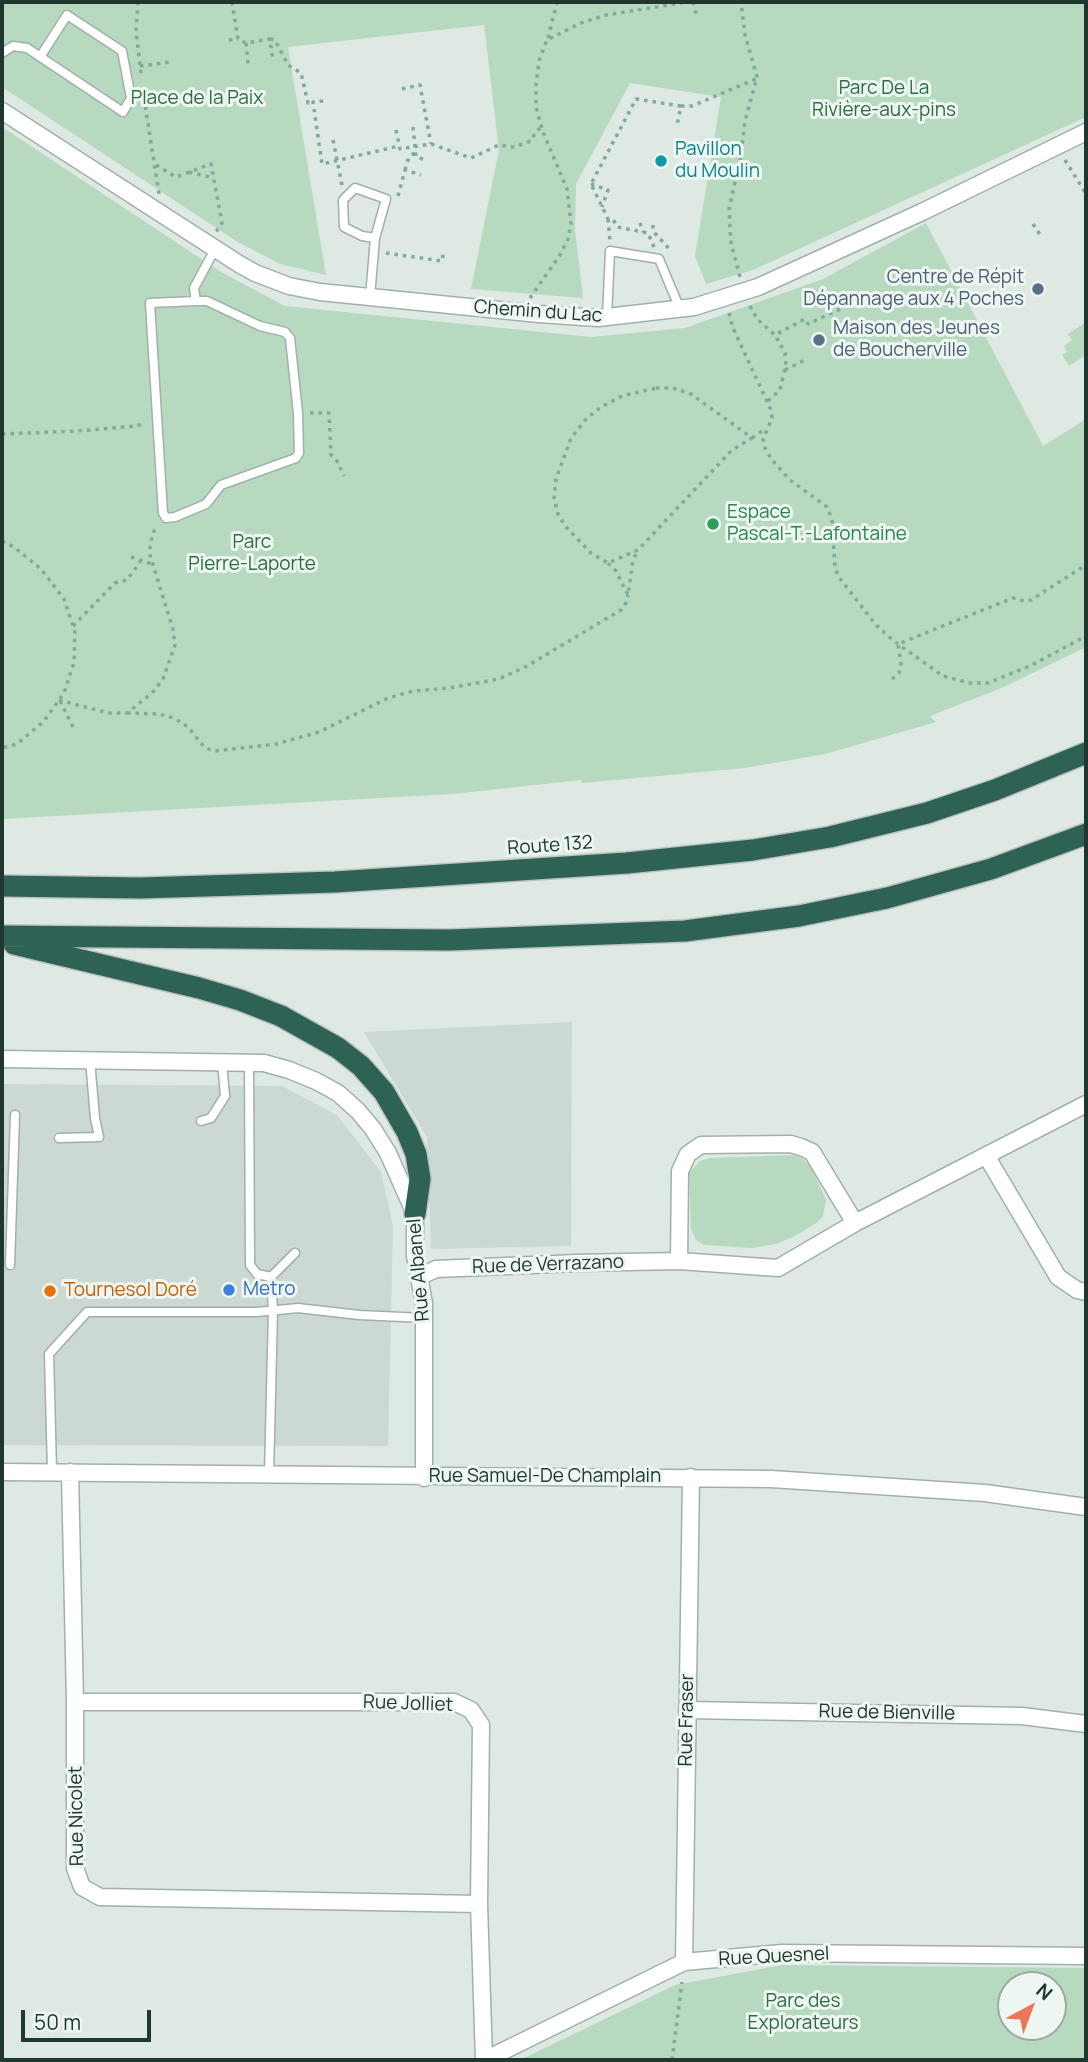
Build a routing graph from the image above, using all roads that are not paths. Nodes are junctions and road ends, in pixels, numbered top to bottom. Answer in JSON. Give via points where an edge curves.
{"nodes":[{"id":1,"x":2,"y":53,"type":"edge"},
{"id":2,"x":40,"y":57,"type":"junction"},
{"id":3,"x":2,"y":111,"type":"edge"},
{"id":4,"x":1086,"y":132,"type":"edge"},
{"id":5,"x":375,"y":238,"type":"junction"},
{"id":6,"x":215,"y":249,"type":"junction"},
{"id":7,"x":370,"y":297,"type":"junction"},
{"id":8,"x":196,"y":301,"type":"junction"},
{"id":9,"x":680,"y":309,"type":"junction"},
{"id":10,"x":607,"y":317,"type":"junction"},
{"id":11,"x":1086,"y":753,"type":"edge"},
{"id":12,"x":1086,"y":834,"type":"edge"},
{"id":13,"x":2,"y":886,"type":"edge"},
{"id":14,"x":2,"y":939,"type":"edge"},
{"id":15,"x":2,"y":1059,"type":"edge"},
{"id":16,"x":90,"y":1060,"type":"junction"},
{"id":17,"x":222,"y":1062,"type":"junction"},
{"id":18,"x":249,"y":1062,"type":"junction"},
{"id":19,"x":1086,"y":1104,"type":"edge"},
{"id":20,"x":15,"y":1115,"type":"dead end"},
{"id":21,"x":201,"y":1121,"type":"dead end"},
{"id":22,"x":59,"y":1138,"type":"dead end"},
{"id":23,"x":986,"y":1157,"type":"junction"},
{"id":24,"x":415,"y":1214,"type":"junction"},
{"id":25,"x":855,"y":1223,"type":"junction"},
{"id":26,"x":295,"y":1254,"type":"dead end"},
{"id":27,"x":679,"y":1261,"type":"junction"},
{"id":28,"x":10,"y":1265,"type":"dead end"},
{"id":29,"x":271,"y":1277,"type":"junction"},
{"id":30,"x":419,"y":1277,"type":"junction"},
{"id":31,"x":1086,"y":1292,"type":"edge"},
{"id":32,"x":273,"y":1311,"type":"junction"},
{"id":33,"x":424,"y":1318,"type":"junction"},
{"id":34,"x":52,"y":1471,"type":"junction"},
{"id":35,"x":2,"y":1472,"type":"edge"},
{"id":36,"x":70,"y":1472,"type":"junction"},
{"id":37,"x":269,"y":1474,"type":"junction"},
{"id":38,"x":691,"y":1477,"type":"junction"},
{"id":39,"x":424,"y":1478,"type":"junction"},
{"id":40,"x":1086,"y":1507,"type":"edge"},
{"id":41,"x":75,"y":1702,"type":"junction"},
{"id":42,"x":687,"y":1710,"type":"junction"},
{"id":43,"x":1086,"y":1724,"type":"edge"},
{"id":44,"x":479,"y":1904,"type":"junction"},
{"id":45,"x":1086,"y":1956,"type":"edge"},
{"id":46,"x":684,"y":1962,"type":"junction"},
{"id":47,"x":484,"y":2060,"type":"edge"}],
"edges":[{"from":1,"to":2,"type":"lane","via":[[20,45]]},
{"from":2,"to":2,"type":"lane","via":[[123,112],[131,98],[122,51],[67,15]]},
{"from":3,"to":6,"type":"street","name":"Chemin du Lac"},
{"from":4,"to":9,"type":"street","name":"Chemin du Lac","via":[[816,262],[758,287]]},
{"from":5,"to":5,"type":"lane","via":[[386,199],[355,188],[345,198],[344,227]]},
{"from":5,"to":7,"type":"lane"},
{"from":6,"to":7,"type":"street","name":"Chemin du Lac","via":[[255,273],[289,286]]},
{"from":6,"to":8,"type":"lane","via":[[194,288]]},
{"from":7,"to":10,"type":"street","name":"Chemin du Lac"},
{"from":8,"to":8,"type":"lane","via":[[207,301],[290,338],[299,453],[222,485],[205,504],[166,518],[150,303]]},
{"from":9,"to":10,"type":"street","name":"Chemin du Lac"},
{"from":9,"to":10,"type":"lane","via":[[659,259],[610,251]]},
{"from":11,"to":13,"type":"highway","name":"Route 132","via":[[927,813],[753,850],[407,878],[140,888]]},
{"from":12,"to":14,"type":"highway","via":[[991,869],[876,901],[685,931],[449,940]]},
{"from":14,"to":24,"type":"highway","via":[[218,993],[281,1016],[331,1043],[369,1075],[407,1132],[420,1178]]},
{"from":15,"to":16,"type":"street","name":"Rue Albanel"},
{"from":16,"to":17,"type":"street","name":"Rue Albanel"},
{"from":16,"to":22,"type":"lane","via":[[99,1138]]},
{"from":17,"to":18,"type":"street","name":"Rue Albanel"},
{"from":17,"to":21,"type":"lane","via":[[225,1096],[211,1118]]},
{"from":18,"to":24,"type":"street","name":"Rue Albanel","via":[[303,1074],[351,1104],[382,1141]]},
{"from":18,"to":29,"type":"lane","via":[[250,1265],[257,1274]]},
{"from":19,"to":23,"type":"street","name":"Rue de Verrazano"},
{"from":20,"to":28,"type":"lane"},
{"from":23,"to":25,"type":"street","name":"Rue de Verrazano"},
{"from":23,"to":31,"type":"street","via":[[1058,1278]]},
{"from":24,"to":30,"type":"street","name":"Rue Albanel"},
{"from":25,"to":27,"type":"street","name":"Rue de Verrazano","via":[[778,1268]]},
{"from":25,"to":27,"type":"street","via":[[812,1153],[801,1147],[701,1145],[688,1154],[680,1171]]},
{"from":26,"to":29,"type":"lane"},
{"from":27,"to":30,"type":"street","name":"Rue de Verrazano","via":[[436,1269]]},
{"from":29,"to":32,"type":"lane"},
{"from":30,"to":33,"type":"street","name":"Rue Albanel"},
{"from":32,"to":33,"type":"lane","via":[[314,1308]]},
{"from":32,"to":34,"type":"lane","via":[[87,1312],[49,1354]]},
{"from":32,"to":37,"type":"lane"},
{"from":33,"to":39,"type":"street","name":"Rue Albanel"},
{"from":34,"to":35,"type":"street","name":"Rue Samuel-De Champlain"},
{"from":34,"to":36,"type":"street","name":"Rue Samuel-De Champlain"},
{"from":36,"to":37,"type":"street","name":"Rue Samuel-De Champlain"},
{"from":36,"to":41,"type":"street","name":"Rue Nicolet"},
{"from":37,"to":39,"type":"street","name":"Rue Samuel-De Champlain"},
{"from":38,"to":39,"type":"street","name":"Rue Samuel-De Champlain"},
{"from":38,"to":40,"type":"street","name":"Rue Samuel-De Champlain","via":[[985,1493]]},
{"from":38,"to":42,"type":"street","name":"Rue Fraser"},
{"from":41,"to":44,"type":"street","name":"Rue Nicolet","via":[[75,1867],[82,1887],[100,1897]]},
{"from":41,"to":44,"type":"street","name":"Rue Jolliet","via":[[454,1702],[471,1710],[481,1725]]},
{"from":42,"to":43,"type":"street","name":"Rue de Bienville","via":[[1022,1716]]},
{"from":42,"to":46,"type":"street","name":"Rue Fraser"},
{"from":44,"to":47,"type":"street","name":"Rue Jolliet"},
{"from":45,"to":46,"type":"street","name":"Rue Quesnel","via":[[782,1953]]},
{"from":46,"to":47,"type":"street","name":"Rue Quesnel"}]}
